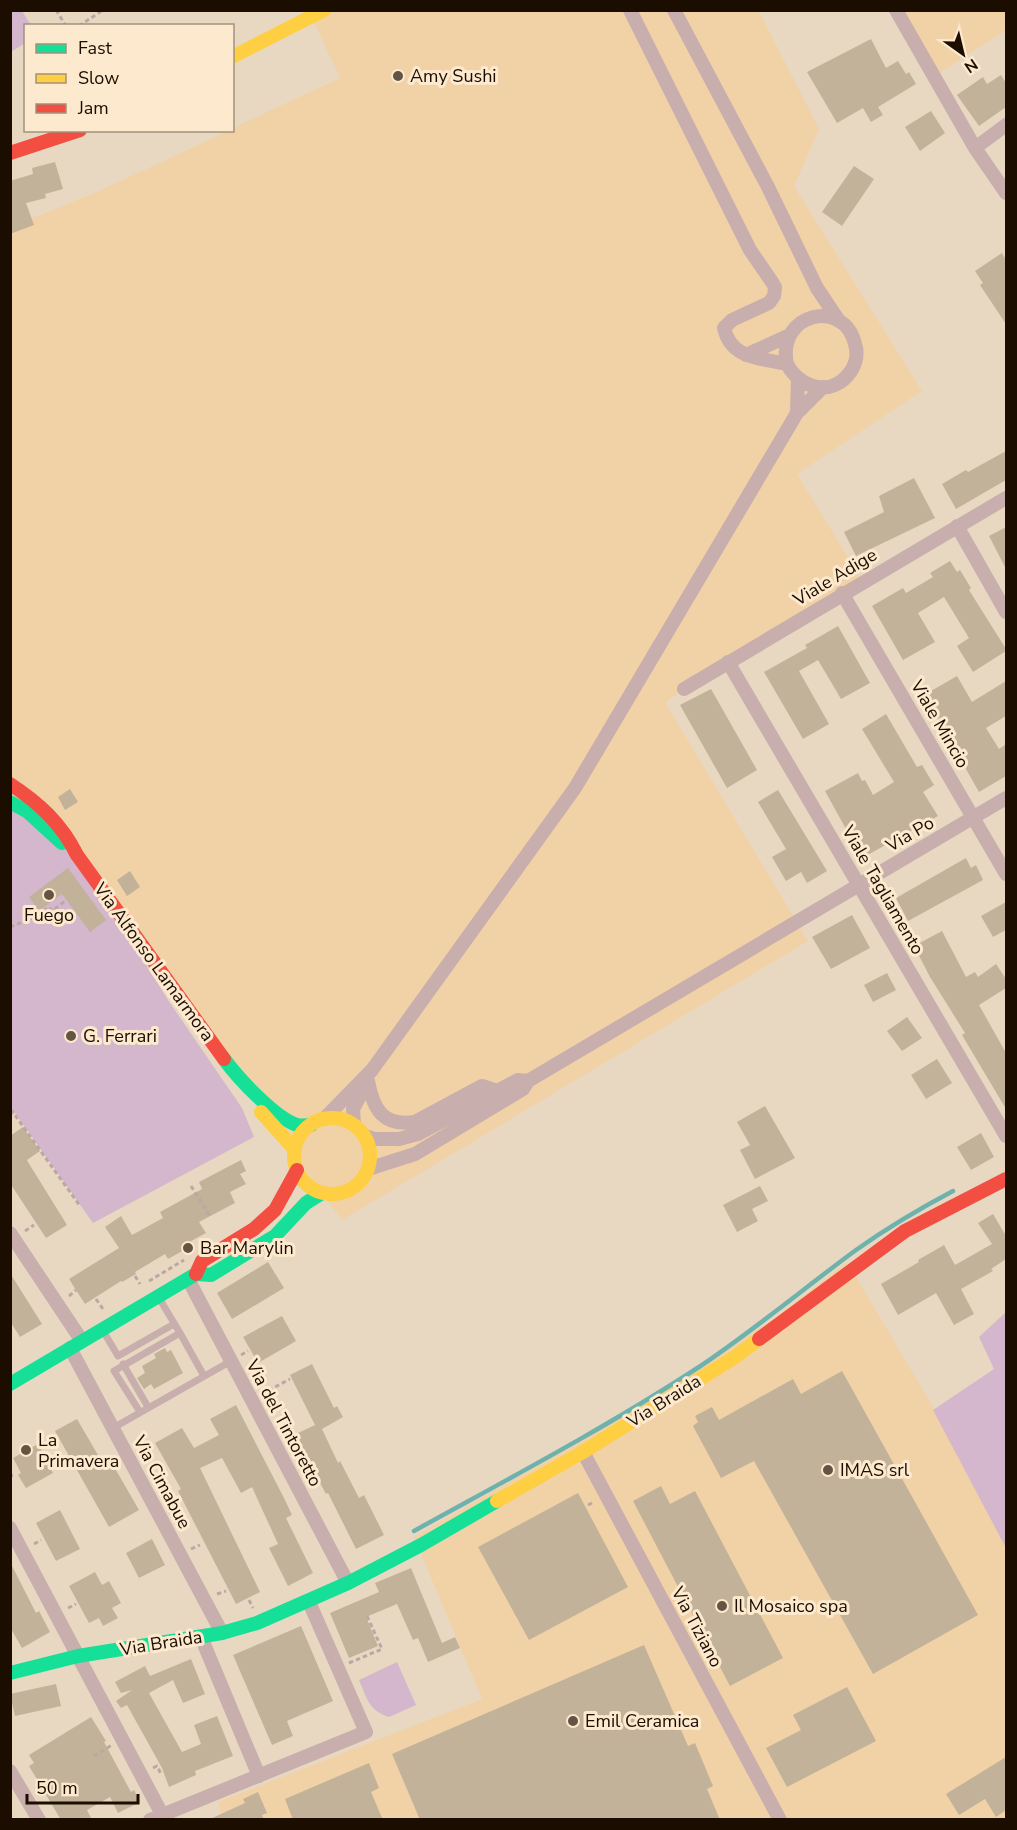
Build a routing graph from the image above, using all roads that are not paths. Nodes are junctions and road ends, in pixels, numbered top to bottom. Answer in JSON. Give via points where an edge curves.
{"nodes":[{"id":1,"x":324,"y":10,"type":"edge"},
{"id":2,"x":630,"y":10,"type":"edge"},
{"id":3,"x":674,"y":10,"type":"edge"},
{"id":4,"x":896,"y":10,"type":"edge"},
{"id":5,"x":234,"y":56,"type":"edge"},
{"id":6,"x":1006,"y":125,"type":"edge"},
{"id":7,"x":74,"y":132,"type":"edge"},
{"id":8,"x":975,"y":148,"type":"junction"},
{"id":9,"x":10,"y":153,"type":"edge"},
{"id":10,"x":1004,"y":189,"type":"edge"},
{"id":11,"x":817,"y":288,"type":"junction"},
{"id":12,"x":808,"y":318,"type":"junction"},
{"id":13,"x":839,"y":321,"type":"junction"},
{"id":14,"x":788,"y":336,"type":"junction"},
{"id":15,"x":746,"y":355,"type":"junction"},
{"id":16,"x":787,"y":364,"type":"junction"},
{"id":17,"x":798,"y":379,"type":"junction"},
{"id":18,"x":823,"y":387,"type":"junction"},
{"id":19,"x":797,"y":413,"type":"junction"},
{"id":20,"x":1006,"y":498,"type":"edge"},
{"id":21,"x":957,"y":526,"type":"junction"},
{"id":22,"x":842,"y":594,"type":"junction"},
{"id":23,"x":1006,"y":612,"type":"edge"},
{"id":24,"x":728,"y":662,"type":"junction"},
{"id":25,"x":684,"y":689,"type":"dead end"},
{"id":26,"x":10,"y":784,"type":"edge"},
{"id":27,"x":10,"y":789,"type":"edge"},
{"id":28,"x":26,"y":794,"type":"junction"},
{"id":29,"x":1006,"y":798,"type":"edge"},
{"id":30,"x":10,"y":802,"type":"edge"},
{"id":31,"x":974,"y":818,"type":"junction"},
{"id":32,"x":77,"y":855,"type":"junction"},
{"id":33,"x":1006,"y":874,"type":"edge"},
{"id":34,"x":858,"y":884,"type":"junction"},
{"id":35,"x":231,"y":1068,"type":"junction"},
{"id":36,"x":370,"y":1076,"type":"junction"},
{"id":37,"x":528,"y":1081,"type":"junction"},
{"id":38,"x":497,"y":1091,"type":"junction"},
{"id":39,"x":318,"y":1122,"type":"junction"},
{"id":40,"x":354,"y":1124,"type":"junction"},
{"id":41,"x":365,"y":1136,"type":"junction"},
{"id":42,"x":1006,"y":1136,"type":"edge"},
{"id":43,"x":295,"y":1150,"type":"junction"},
{"id":44,"x":297,"y":1170,"type":"junction"},
{"id":45,"x":368,"y":1170,"type":"junction"},
{"id":46,"x":1006,"y":1179,"type":"edge"},
{"id":47,"x":322,"y":1193,"type":"junction"},
{"id":48,"x":17,"y":1232,"type":"edge"},
{"id":49,"x":192,"y":1276,"type":"junction"},
{"id":50,"x":158,"y":1297,"type":"junction"},
{"id":51,"x":174,"y":1324,"type":"junction"},
{"id":52,"x":102,"y":1329,"type":"junction"},
{"id":53,"x":180,"y":1334,"type":"junction"},
{"id":54,"x":76,"y":1345,"type":"junction"},
{"id":55,"x":118,"y":1356,"type":"junction"},
{"id":56,"x":231,"y":1361,"type":"junction"},
{"id":57,"x":124,"y":1366,"type":"junction"},
{"id":58,"x":204,"y":1376,"type":"junction"},
{"id":59,"x":10,"y":1384,"type":"edge"},
{"id":60,"x":148,"y":1407,"type":"junction"},
{"id":61,"x":140,"y":1412,"type":"junction"},
{"id":62,"x":113,"y":1428,"type":"junction"},
{"id":63,"x":583,"y":1452,"type":"junction"},
{"id":64,"x":10,"y":1528,"type":"edge"},
{"id":65,"x":348,"y":1583,"type":"junction"},
{"id":66,"x":309,"y":1602,"type":"junction"},
{"id":67,"x":222,"y":1633,"type":"junction"},
{"id":68,"x":201,"y":1637,"type":"junction"},
{"id":69,"x":78,"y":1656,"type":"junction"},
{"id":70,"x":10,"y":1673,"type":"edge"},
{"id":71,"x":10,"y":1772,"type":"edge"},
{"id":72,"x":259,"y":1776,"type":"junction"},
{"id":73,"x":159,"y":1818,"type":"edge"},
{"id":74,"x":39,"y":1820,"type":"edge"},
{"id":75,"x":780,"y":1820,"type":"edge"}],
"edges":[{"from":1,"to":5,"type":"street"},
{"from":2,"to":15,"type":"street","via":[[750,250],[775,286],[769,303],[732,320],[724,328],[727,341]]},
{"from":3,"to":11,"type":"street"},
{"from":4,"to":8,"type":"street"},
{"from":6,"to":8,"type":"street"},
{"from":7,"to":9,"type":"street"},
{"from":8,"to":10,"type":"street"},
{"from":11,"to":12,"type":"street"},
{"from":11,"to":13,"type":"street"},
{"from":12,"to":13,"type":"street","via":[[829,317]]},
{"from":12,"to":14,"type":"street"},
{"from":13,"to":18,"type":"street","via":[[854,337],[856,360],[844,379]]},
{"from":14,"to":15,"type":"street"},
{"from":14,"to":16,"type":"street"},
{"from":15,"to":16,"type":"street"},
{"from":16,"to":17,"type":"street"},
{"from":17,"to":18,"type":"street"},
{"from":17,"to":19,"type":"street"},
{"from":18,"to":19,"type":"street"},
{"from":19,"to":36,"type":"street","via":[[575,788]]},
{"from":20,"to":21,"type":"street","name":"Viale Adige"},
{"from":21,"to":22,"type":"street","name":"Viale Adige"},
{"from":21,"to":23,"type":"street"},
{"from":22,"to":24,"type":"street","name":"Viale Adige"},
{"from":22,"to":31,"type":"street","name":"Viale Mincio"},
{"from":24,"to":25,"type":"street","name":"Viale Adige"},
{"from":24,"to":34,"type":"street","name":"Viale Tagliamento"},
{"from":26,"to":28,"type":"street","name":"Via Alfonso Lamarmora"},
{"from":27,"to":28,"type":"street","name":"Via Alfonso Lamarmora"},
{"from":28,"to":32,"type":"street","name":"Via Alfonso Lamarmora","via":[[60,823]]},
{"from":29,"to":31,"type":"street","name":"Via Po"},
{"from":30,"to":32,"type":"street","name":"Via Alfonso Lamarmora","via":[[28,812]]},
{"from":31,"to":33,"type":"street","name":"Viale Mincio"},
{"from":31,"to":34,"type":"street","name":"Via Po"},
{"from":32,"to":35,"type":"street","name":"Via Alfonso Lamarmora"},
{"from":34,"to":37,"type":"street","name":"Via Po"},
{"from":34,"to":42,"type":"street","name":"Viale Tagliamento"},
{"from":35,"to":39,"type":"street","via":[[283,1118],[299,1126]]},
{"from":35,"to":43,"type":"street","via":[[255,1106]]},
{"from":36,"to":38,"type":"street","via":[[371,1098],[379,1111],[388,1120],[404,1124],[415,1122],[482,1086]]},
{"from":36,"to":39,"type":"street"},
{"from":36,"to":40,"type":"street","via":[[353,1109]]},
{"from":37,"to":38,"type":"street","via":[[518,1080]]},
{"from":37,"to":45,"type":"street","via":[[524,1089],[415,1154]]},
{"from":38,"to":41,"type":"street","via":[[418,1134],[399,1139]]},
{"from":39,"to":40,"type":"street","via":[[334,1118]]},
{"from":39,"to":43,"type":"street","via":[[303,1131]]},
{"from":40,"to":41,"type":"street"},
{"from":41,"to":45,"type":"street","via":[[370,1158]]},
{"from":43,"to":44,"type":"street"},
{"from":44,"to":47,"type":"street","via":[[307,1184]]},
{"from":44,"to":49,"type":"street","via":[[275,1210],[254,1229],[202,1261]]},
{"from":45,"to":47,"type":"street","via":[[363,1179],[344,1192]]},
{"from":46,"to":63,"type":"street","name":"Via Braida","via":[[905,1232],[735,1357]]},
{"from":47,"to":49,"type":"street","via":[[306,1203],[275,1236],[211,1275]]},
{"from":48,"to":54,"type":"street","name":"Via Cimabue"},
{"from":49,"to":50,"type":"street"},
{"from":49,"to":56,"type":"street","name":"Via del Tintoretto"},
{"from":50,"to":51,"type":"lane"},
{"from":50,"to":52,"type":"street"},
{"from":51,"to":53,"type":"lane"},
{"from":51,"to":55,"type":"lane"},
{"from":52,"to":54,"type":"street"},
{"from":52,"to":55,"type":"lane"},
{"from":53,"to":57,"type":"lane"},
{"from":53,"to":58,"type":"lane"},
{"from":54,"to":59,"type":"street"},
{"from":54,"to":62,"type":"street","name":"Via Cimabue"},
{"from":55,"to":57,"type":"lane"},
{"from":56,"to":58,"type":"lane"},
{"from":56,"to":65,"type":"street","name":"Via del Tintoretto"},
{"from":57,"to":60,"type":"lane"},
{"from":57,"to":61,"type":"lane","via":[[114,1371]]},
{"from":58,"to":60,"type":"lane"},
{"from":60,"to":61,"type":"lane"},
{"from":61,"to":62,"type":"lane"},
{"from":62,"to":67,"type":"street","name":"Via Cimabue"},
{"from":63,"to":65,"type":"street","name":"Via Braida"},
{"from":63,"to":75,"type":"street","name":"Via Tiziano"},
{"from":64,"to":69,"type":"street"},
{"from":65,"to":66,"type":"street","name":"Via Braida"},
{"from":66,"to":67,"type":"street","name":"Via Braida"},
{"from":66,"to":72,"type":"street","via":[[366,1732]]},
{"from":67,"to":68,"type":"street","name":"Via Braida"},
{"from":68,"to":69,"type":"street","name":"Via Braida"},
{"from":68,"to":72,"type":"street"},
{"from":69,"to":70,"type":"street","name":"Via Braida"},
{"from":69,"to":73,"type":"street"},
{"from":71,"to":74,"type":"street"},
{"from":72,"to":73,"type":"street"}]}
